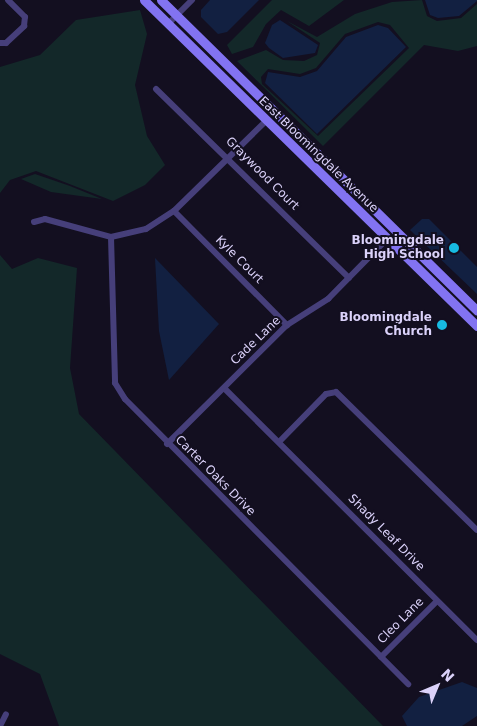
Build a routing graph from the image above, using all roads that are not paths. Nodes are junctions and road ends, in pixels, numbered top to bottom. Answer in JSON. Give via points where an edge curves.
{"nodes":[{"id":1,"x":8,"y":0,"type":"edge"},
{"id":2,"x":144,"y":0,"type":"edge"},
{"id":3,"x":161,"y":0,"type":"edge"},
{"id":4,"x":192,"y":0,"type":"edge"},
{"id":5,"x":176,"y":16,"type":"junction"},
{"id":6,"x":168,"y":24,"type":"junction"},
{"id":7,"x":0,"y":43,"type":"edge"},
{"id":8,"x":156,"y":89,"type":"dead end"},
{"id":9,"x":265,"y":122,"type":"junction"},
{"id":10,"x":230,"y":157,"type":"junction"},
{"id":11,"x":320,"y":157,"type":"junction"},
{"id":12,"x":307,"y":162,"type":"junction"},
{"id":13,"x":174,"y":211,"type":"junction"},
{"id":14,"x":34,"y":222,"type":"dead end"},
{"id":15,"x":395,"y":231,"type":"junction"},
{"id":16,"x":111,"y":237,"type":"junction"},
{"id":17,"x":387,"y":240,"type":"junction"},
{"id":18,"x":349,"y":278,"type":"junction"},
{"id":19,"x":477,"y":310,"type":"edge"},
{"id":20,"x":287,"y":325,"type":"junction"},
{"id":21,"x":477,"y":326,"type":"edge"},
{"id":22,"x":224,"y":388,"type":"junction"},
{"id":23,"x":279,"y":442,"type":"junction"},
{"id":24,"x":167,"y":444,"type":"junction"},
{"id":25,"x":477,"y":530,"type":"edge"},
{"id":26,"x":437,"y":601,"type":"junction"},
{"id":27,"x":477,"y":640,"type":"edge"},
{"id":28,"x":381,"y":657,"type":"junction"},
{"id":29,"x":408,"y":684,"type":"dead end"},
{"id":30,"x":6,"y":714,"type":"dead end"},
{"id":31,"x":0,"y":726,"type":"edge"}],
"edges":[{"from":1,"to":7,"type":"street","via":[[25,17],[24,26],[6,43]]},
{"from":2,"to":6,"type":"main road","name":"East Bloomingdale Avenue"},
{"from":3,"to":5,"type":"main road","name":"East Bloomingdale Avenue"},
{"from":4,"to":5,"type":"street"},
{"from":5,"to":6,"type":"street"},
{"from":5,"to":11,"type":"main road","name":"East Bloomingdale Avenue"},
{"from":6,"to":9,"type":"main road","name":"East Bloomingdale Avenue"},
{"from":8,"to":10,"type":"street","name":"Graywood Court"},
{"from":9,"to":10,"type":"street"},
{"from":9,"to":12,"type":"main road","name":"East Bloomingdale Avenue"},
{"from":10,"to":13,"type":"street"},
{"from":10,"to":18,"type":"street","name":"Graywood Court"},
{"from":11,"to":12,"type":"main road"},
{"from":11,"to":15,"type":"main road","name":"East Bloomingdale Avenue"},
{"from":12,"to":17,"type":"main road","name":"East Bloomingdale Avenue"},
{"from":13,"to":16,"type":"street","via":[[146,229]]},
{"from":13,"to":20,"type":"street","name":"Kyle Court"},
{"from":14,"to":16,"type":"street","via":[[45,219]]},
{"from":15,"to":17,"type":"main road"},
{"from":15,"to":19,"type":"main road","name":"East Bloomingdale Avenue"},
{"from":16,"to":24,"type":"street","name":"Carter Oaks Drive","via":[[115,383]]},
{"from":17,"to":18,"type":"street","name":"Cade Lane"},
{"from":17,"to":21,"type":"main road","name":"East Bloomingdale Avenue"},
{"from":18,"to":20,"type":"street","name":"Cade Lane","via":[[316,310]]},
{"from":20,"to":22,"type":"street","name":"Cade Lane"},
{"from":22,"to":23,"type":"street","name":"Shady Leaf Drive"},
{"from":22,"to":24,"type":"street","name":"Cade Lane"},
{"from":23,"to":25,"type":"street","via":[[326,394],[336,392]]},
{"from":23,"to":26,"type":"street","name":"Shady Leaf Drive"},
{"from":24,"to":28,"type":"street","name":"Carter Oaks Drive"},
{"from":26,"to":27,"type":"street","name":"Shady Leaf Drive"},
{"from":26,"to":28,"type":"street","name":"Cleo Lane"},
{"from":28,"to":29,"type":"street","name":"Carter Oaks Drive"},
{"from":30,"to":31,"type":"street"}]}
